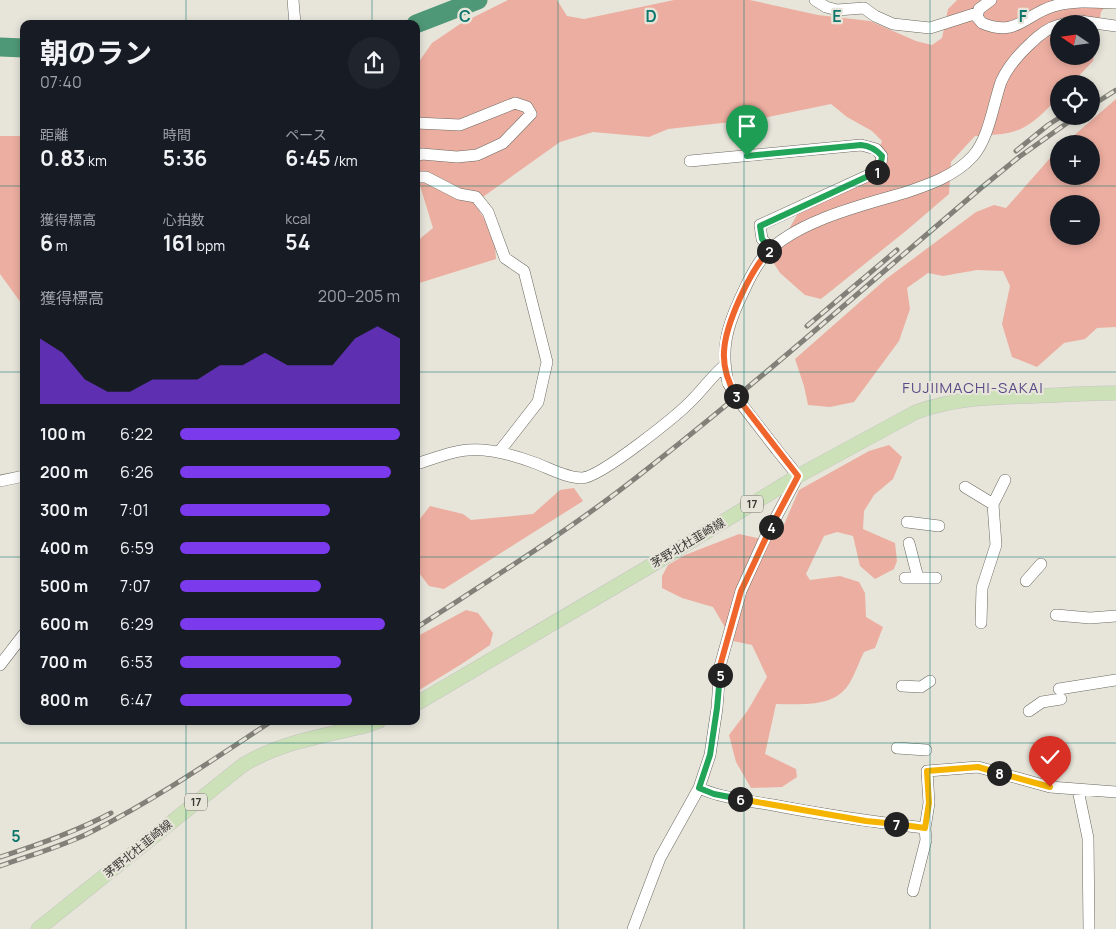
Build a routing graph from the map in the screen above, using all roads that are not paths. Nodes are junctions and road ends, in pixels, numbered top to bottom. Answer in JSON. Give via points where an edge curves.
{"nodes":[{"id":1,"x":293,"y":0,"type":"edge"},
{"id":2,"x":815,"y":0,"type":"edge"},
{"id":3,"x":991,"y":0,"type":"edge"},
{"id":4,"x":1116,"y":3,"type":"edge"},
{"id":5,"x":977,"y":13,"type":"junction"},
{"id":6,"x":295,"y":20,"type":"edge"},
{"id":7,"x":1100,"y":24,"type":"edge"},
{"id":8,"x":1116,"y":26,"type":"edge"},
{"id":9,"x":1050,"y":30,"type":"edge"},
{"id":10,"x":420,"y":123,"type":"edge"},
{"id":11,"x":420,"y":155,"type":"edge"},
{"id":12,"x":690,"y":161,"type":"dead end"},
{"id":13,"x":420,"y":177,"type":"edge"},
{"id":14,"x":771,"y":249,"type":"junction"},
{"id":15,"x":724,"y":366,"type":"junction"},
{"id":16,"x":1116,"y":393,"type":"edge"},
{"id":17,"x":499,"y":452,"type":"junction"},
{"id":18,"x":420,"y":463,"type":"edge"},
{"id":19,"x":798,"y":476,"type":"junction"},
{"id":20,"x":20,"y":477,"type":"edge"},
{"id":21,"x":1005,"y":480,"type":"dead end"},
{"id":22,"x":0,"y":481,"type":"edge"},
{"id":23,"x":965,"y":487,"type":"dead end"},
{"id":24,"x":993,"y":504,"type":"junction"},
{"id":25,"x":907,"y":522,"type":"dead end"},
{"id":26,"x":939,"y":526,"type":"dead end"},
{"id":27,"x":909,"y":543,"type":"dead end"},
{"id":28,"x":1042,"y":564,"type":"dead end"},
{"id":29,"x":905,"y":578,"type":"dead end"},
{"id":30,"x":918,"y":578,"type":"junction"},
{"id":31,"x":936,"y":578,"type":"dead end"},
{"id":32,"x":1026,"y":581,"type":"dead end"},
{"id":33,"x":1056,"y":614,"type":"dead end"},
{"id":34,"x":1116,"y":616,"type":"edge"},
{"id":35,"x":981,"y":623,"type":"dead end"},
{"id":36,"x":20,"y":639,"type":"edge"},
{"id":37,"x":0,"y":665,"type":"edge"},
{"id":38,"x":1116,"y":680,"type":"edge"},
{"id":39,"x":930,"y":681,"type":"dead end"},
{"id":40,"x":902,"y":686,"type":"dead end"},
{"id":41,"x":420,"y":702,"type":"edge"},
{"id":42,"x":1029,"y":711,"type":"dead end"},
{"id":43,"x":368,"y":725,"type":"edge"},
{"id":44,"x":897,"y":748,"type":"dead end"},
{"id":45,"x":926,"y":750,"type":"dead end"},
{"id":46,"x":699,"y":788,"type":"junction"},
{"id":47,"x":1078,"y":790,"type":"junction"},
{"id":48,"x":1116,"y":792,"type":"edge"},
{"id":49,"x":925,"y":828,"type":"junction"},
{"id":50,"x":913,"y":891,"type":"dead end"},
{"id":51,"x":38,"y":929,"type":"edge"},
{"id":52,"x":633,"y":929,"type":"edge"},
{"id":53,"x":1089,"y":929,"type":"edge"}],
"edges":[{"from":1,"to":6,"type":"street"},
{"from":2,"to":5,"type":"street","via":[[837,10],[864,8],[893,24],[930,28]]},
{"from":3,"to":5,"type":"street"},
{"from":4,"to":5,"type":"street","via":[[1067,2],[1051,6],[1015,26],[1000,28],[982,23]]},
{"from":7,"to":8,"type":"street"},
{"from":9,"to":14,"type":"street","via":[[1038,36],[1018,55],[1002,81],[983,140],[973,156],[949,175],[924,187],[837,213],[797,231]]},
{"from":10,"to":11,"type":"street","via":[[460,125],[515,103],[527,106],[531,114],[503,143],[477,155]]},
{"from":12,"to":14,"type":"street","via":[[861,145],[876,149],[882,156],[880,170],[760,226],[762,239]]},
{"from":13,"to":17,"type":"street","via":[[459,194],[476,197],[488,212],[505,258],[524,271],[547,362],[538,402]]},
{"from":14,"to":15,"type":"street","via":[[754,269],[736,309],[724,351]]},
{"from":15,"to":17,"type":"street","via":[[674,417],[593,475],[582,478],[568,475]]},
{"from":15,"to":19,"type":"street","bridge":true,"via":[[728,383],[739,401]]},
{"from":16,"to":19,"type":"main road","name":"茅野北杜韮崎線","number":"17","via":[[998,397],[936,404]]},
{"from":17,"to":18,"type":"street","via":[[468,450]]},
{"from":19,"to":41,"type":"main road","name":"茅野北杜韮崎線","number":"17"},
{"from":19,"to":46,"type":"street","via":[[741,591],[720,666],[710,755]]},
{"from":20,"to":22,"type":"street"},
{"from":21,"to":24,"type":"street"},
{"from":23,"to":24,"type":"street"},
{"from":24,"to":35,"type":"street","via":[[996,545],[982,588]]},
{"from":25,"to":26,"type":"street"},
{"from":27,"to":30,"type":"street"},
{"from":28,"to":32,"type":"street"},
{"from":29,"to":30,"type":"street"},
{"from":30,"to":31,"type":"street"},
{"from":33,"to":34,"type":"street","via":[[1090,618]]},
{"from":36,"to":37,"type":"street"},
{"from":38,"to":42,"type":"street","via":[[1060,694]]},
{"from":39,"to":40,"type":"street","via":[[921,687]]},
{"from":43,"to":51,"type":"main road","name":"茅野北杜韮崎線","number":"17","via":[[280,746],[243,765]]},
{"from":44,"to":45,"type":"street"},
{"from":46,"to":49,"type":"street","via":[[714,794],[785,807]]},
{"from":46,"to":52,"type":"street","via":[[660,858]]},
{"from":47,"to":48,"type":"street"},
{"from":47,"to":49,"type":"street","via":[[1050,787],[978,767],[927,771],[929,803]]},
{"from":47,"to":53,"type":"street","via":[[1088,838]]},
{"from":49,"to":50,"type":"street","via":[[926,840]]}]}
